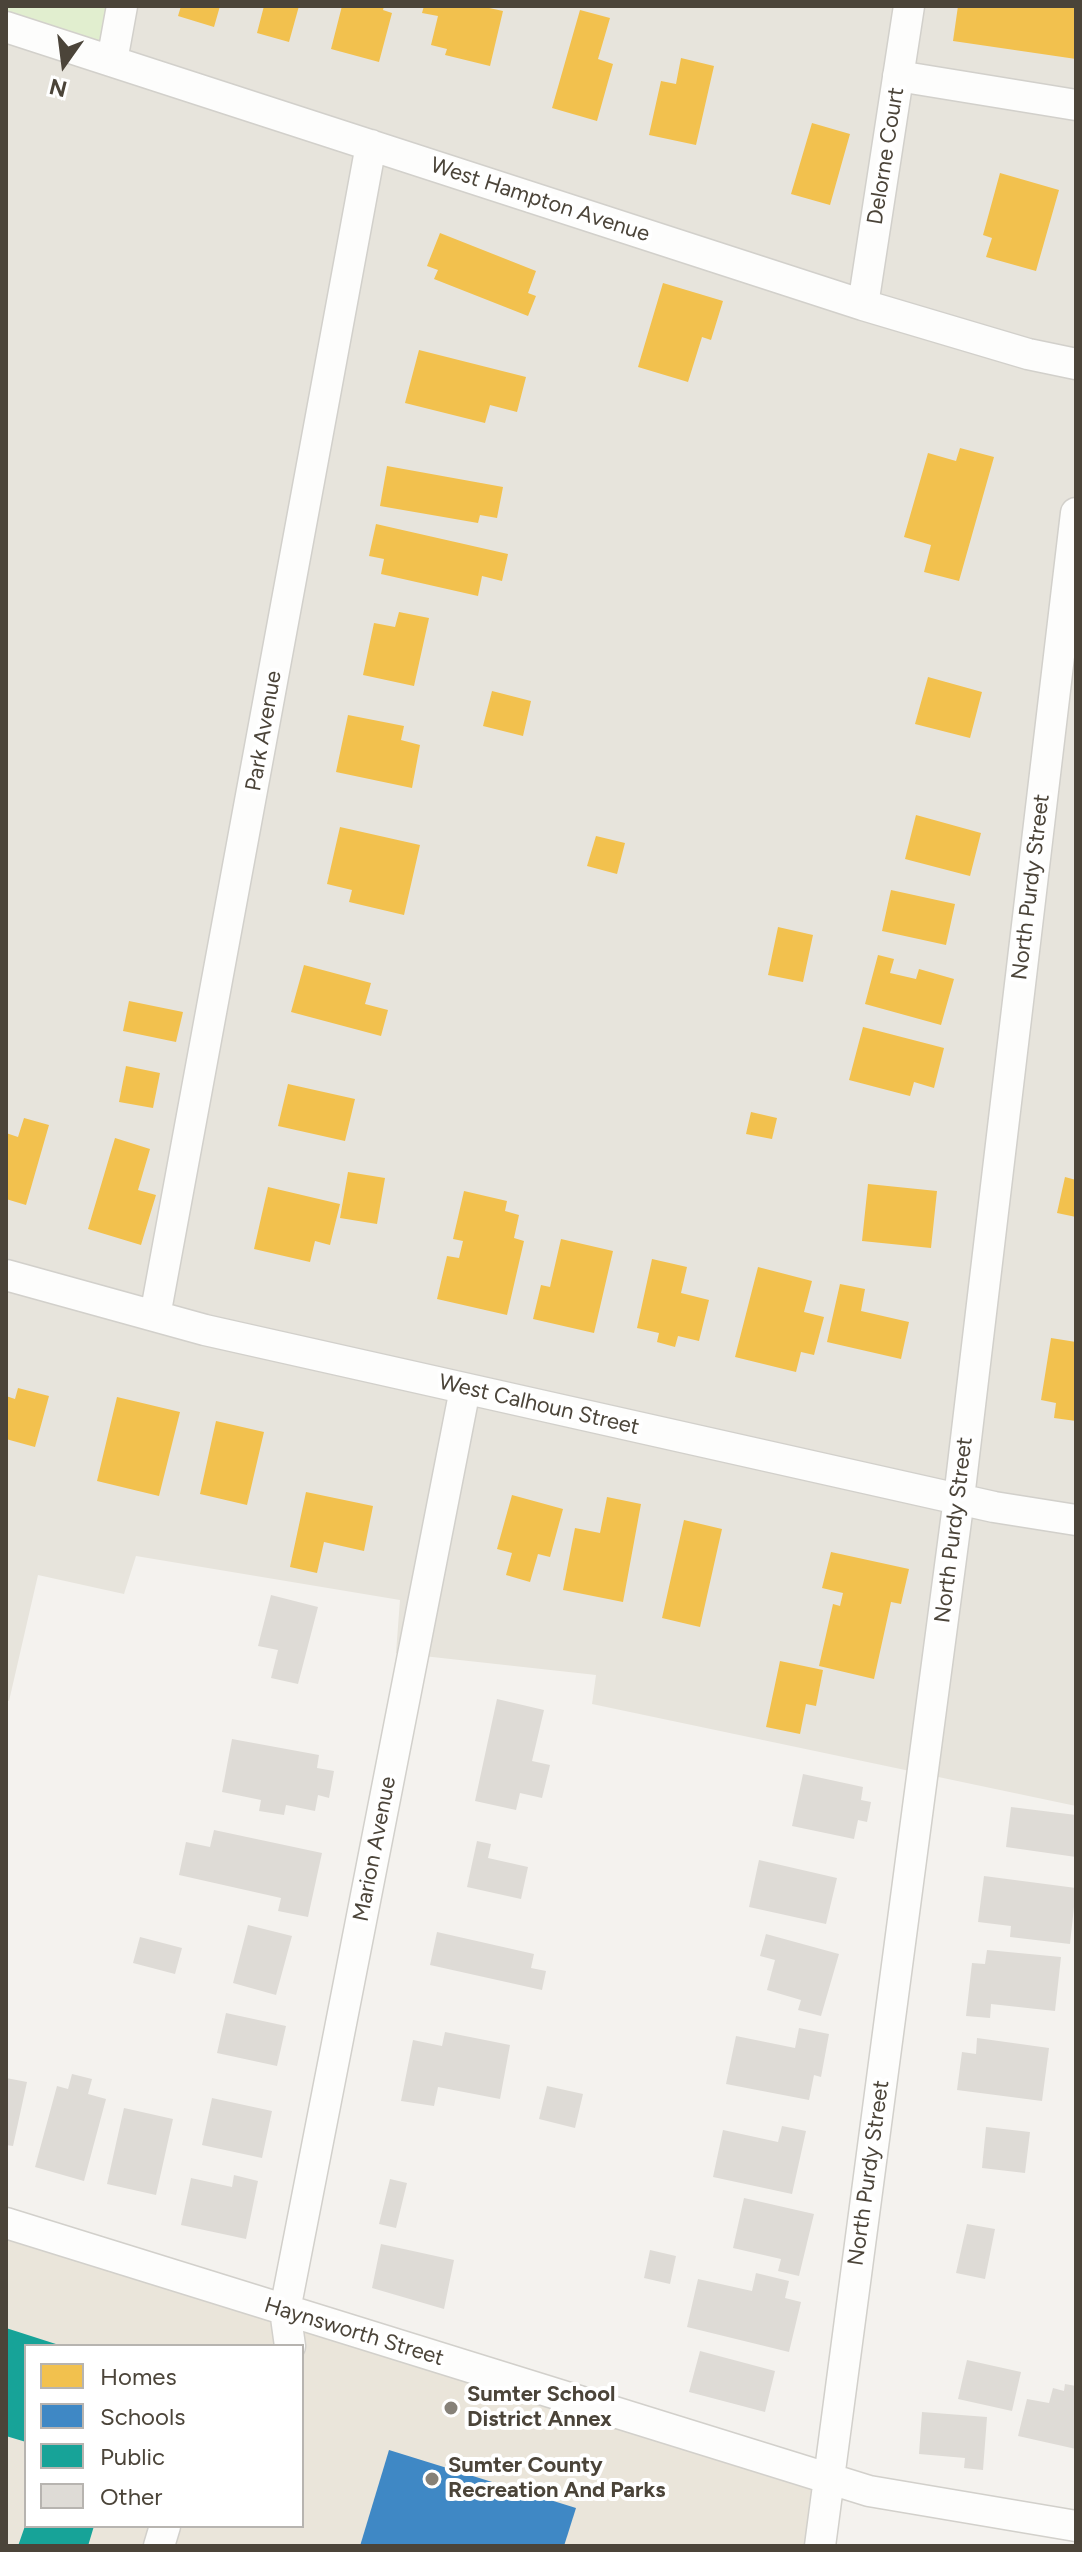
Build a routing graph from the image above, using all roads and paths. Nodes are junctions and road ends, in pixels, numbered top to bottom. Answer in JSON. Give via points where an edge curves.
{"nodes":[{"id":1,"x":122,"y":6,"type":"edge"},
{"id":2,"x":909,"y":6,"type":"edge"},
{"id":3,"x":6,"y":27,"type":"edge"},
{"id":4,"x":112,"y":61,"type":"junction"},
{"id":5,"x":898,"y":76,"type":"junction"},
{"id":6,"x":1076,"y":105,"type":"edge"},
{"id":7,"x":371,"y":145,"type":"junction"},
{"id":8,"x":863,"y":305,"type":"junction"},
{"id":9,"x":1076,"y":364,"type":"edge"},
{"id":10,"x":1076,"y":513,"type":"edge"},
{"id":11,"x":6,"y":1275,"type":"edge"},
{"id":12,"x":155,"y":1316,"type":"junction"},
{"id":13,"x":465,"y":1389,"type":"junction"},
{"id":14,"x":959,"y":1498,"type":"junction"},
{"id":15,"x":1076,"y":1520,"type":"edge"},
{"id":16,"x":6,"y":2223,"type":"edge"},
{"id":17,"x":285,"y":2310,"type":"junction"},
{"id":18,"x":290,"y":2344,"type":"edge"},
{"id":19,"x":829,"y":2477,"type":"junction"},
{"id":20,"x":1076,"y":2526,"type":"edge"},
{"id":21,"x":820,"y":2546,"type":"edge"}],
"edges":[{"from":1,"to":4,"type":"street"},
{"from":2,"to":5,"type":"street","name":"Delorne Court"},
{"from":3,"to":4,"type":"street","name":"West Hampton Avenue"},
{"from":4,"to":7,"type":"street","name":"West Hampton Avenue"},
{"from":5,"to":6,"type":"street"},
{"from":5,"to":8,"type":"street","name":"Delorne Court"},
{"from":7,"to":8,"type":"street","name":"West Hampton Avenue"},
{"from":7,"to":12,"type":"street","name":"Park Avenue"},
{"from":8,"to":9,"type":"street","name":"West Hampton Avenue"},
{"from":10,"to":14,"type":"street","name":"North Purdy Street"},
{"from":11,"to":12,"type":"street","name":"West Calhoun Street"},
{"from":12,"to":13,"type":"street","name":"West Calhoun Street"},
{"from":13,"to":14,"type":"street","name":"West Calhoun Street"},
{"from":13,"to":17,"type":"street","name":"Marion Avenue"},
{"from":14,"to":15,"type":"street","name":"West Calhoun Street"},
{"from":14,"to":19,"type":"street","name":"North Purdy Street"},
{"from":16,"to":17,"type":"street","name":"Haynsworth Street"},
{"from":17,"to":18,"type":"street","name":"Marion Avenue"},
{"from":17,"to":19,"type":"street","name":"Haynsworth Street"},
{"from":19,"to":20,"type":"street","name":"Haynsworth Street","via":[[869,2491]]},
{"from":19,"to":21,"type":"street","name":"North Purdy Street"}]}
